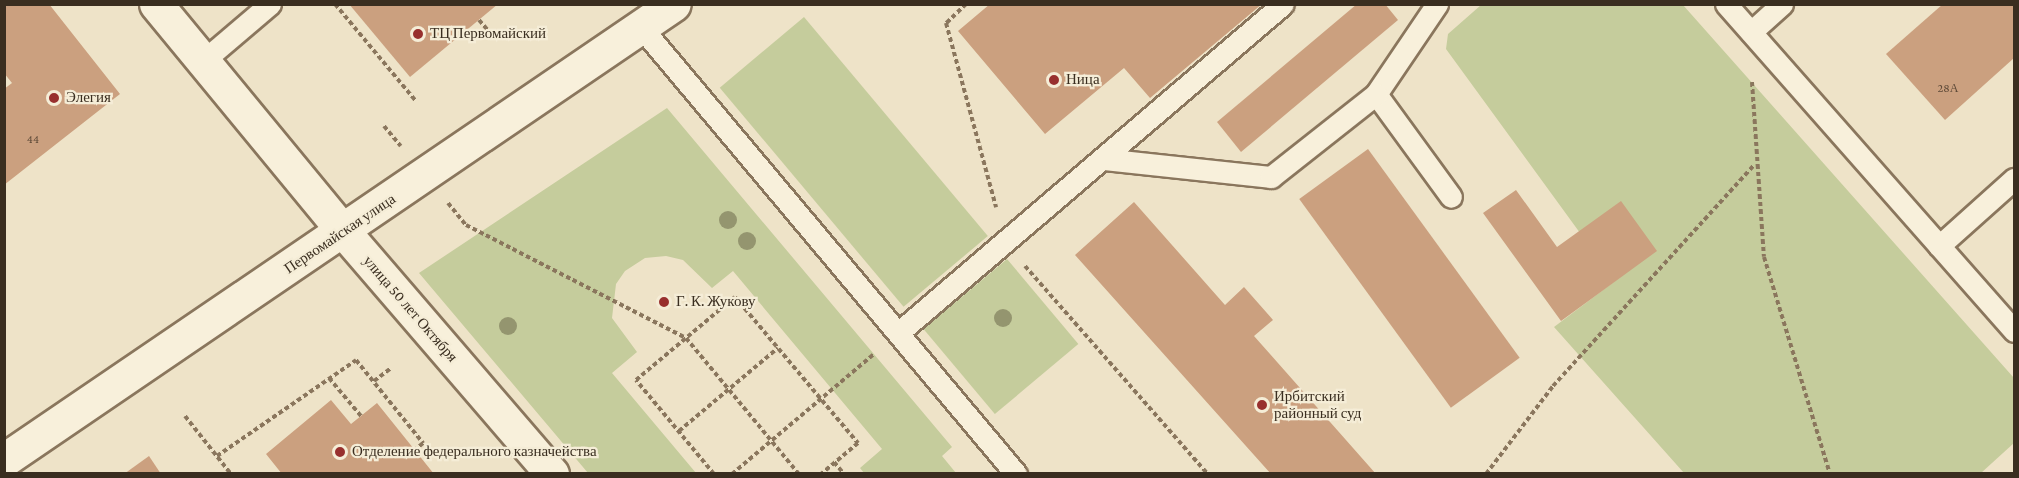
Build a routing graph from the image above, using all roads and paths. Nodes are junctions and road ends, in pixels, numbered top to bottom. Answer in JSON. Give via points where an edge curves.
{"nodes":[{"id":1,"x":156,"y":4,"type":"edge"},
{"id":2,"x":270,"y":4,"type":"edge"},
{"id":3,"x":335,"y":4,"type":"edge"},
{"id":4,"x":674,"y":4,"type":"edge"},
{"id":5,"x":1283,"y":4,"type":"edge"},
{"id":6,"x":1437,"y":4,"type":"edge"},
{"id":7,"x":1726,"y":4,"type":"edge"},
{"id":8,"x":1782,"y":4,"type":"edge"},
{"id":9,"x":479,"y":20,"type":"dead end"},
{"id":10,"x":640,"y":26,"type":"junction"},
{"id":11,"x":1751,"y":32,"type":"junction"},
{"id":12,"x":492,"y":35,"type":"dead end"},
{"id":13,"x":202,"y":61,"type":"junction"},
{"id":14,"x":1376,"y":94,"type":"junction"},
{"id":15,"x":415,"y":100,"type":"dead end"},
{"id":16,"x":1103,"y":159,"type":"junction"},
{"id":17,"x":1755,"y":164,"type":"junction"},
{"id":18,"x":425,"y":176,"type":"junction"},
{"id":19,"x":2014,"y":179,"type":"edge"},
{"id":20,"x":1451,"y":197,"type":"dead end"},
{"id":21,"x":344,"y":232,"type":"junction"},
{"id":22,"x":1939,"y":246,"type":"junction"},
{"id":23,"x":2014,"y":331,"type":"edge"},
{"id":24,"x":898,"y":333,"type":"junction"},
{"id":25,"x":686,"y":338,"type":"junction"},
{"id":26,"x":778,"y":348,"type":"junction"},
{"id":27,"x":390,"y":369,"type":"dead end"},
{"id":28,"x":329,"y":378,"type":"junction"},
{"id":29,"x":374,"y":381,"type":"junction"},
{"id":30,"x":729,"y":389,"type":"junction"},
{"id":31,"x":821,"y":399,"type":"junction"},
{"id":32,"x":184,"y":416,"type":"dead end"},
{"id":33,"x":361,"y":416,"type":"dead end"},
{"id":34,"x":679,"y":431,"type":"junction"},
{"id":35,"x":771,"y":440,"type":"junction"},
{"id":36,"x":415,"y":450,"type":"dead end"},
{"id":37,"x":217,"y":456,"type":"junction"},
{"id":38,"x":4,"y":460,"type":"edge"},
{"id":39,"x":834,"y":462,"type":"junction"},
{"id":40,"x":231,"y":474,"type":"edge"},
{"id":41,"x":552,"y":474,"type":"edge"},
{"id":42,"x":714,"y":474,"type":"edge"},
{"id":43,"x":732,"y":474,"type":"edge"},
{"id":44,"x":800,"y":474,"type":"edge"},
{"id":45,"x":820,"y":474,"type":"edge"},
{"id":46,"x":844,"y":474,"type":"edge"},
{"id":47,"x":1016,"y":474,"type":"edge"},
{"id":48,"x":1486,"y":474,"type":"edge"},
{"id":49,"x":1830,"y":474,"type":"edge"}],
"edges":[{"from":1,"to":13,"type":"street","name":"улица 50 лет Октября"},
{"from":2,"to":13,"type":"lane"},
{"from":3,"to":15,"type":"path"},
{"from":4,"to":10,"type":"street","name":"Первомайская улица"},
{"from":5,"to":16,"type":"lane"},
{"from":6,"to":14,"type":"lane"},
{"from":7,"to":11,"type":"lane"},
{"from":8,"to":11,"type":"lane"},
{"from":9,"to":12,"type":"path"},
{"from":10,"to":18,"type":"street","name":"Первомайская улица"},
{"from":10,"to":24,"type":"lane"},
{"from":11,"to":17,"type":"path"},
{"from":11,"to":22,"type":"lane"},
{"from":13,"to":21,"type":"street","name":"улица 50 лет Октября"},
{"from":14,"to":16,"type":"lane","via":[[1271,177]]},
{"from":14,"to":20,"type":"lane"},
{"from":16,"to":24,"type":"lane"},
{"from":17,"to":48,"type":"path","via":[[1553,386]]},
{"from":17,"to":49,"type":"path","via":[[1764,257]]},
{"from":18,"to":21,"type":"street","name":"Первомайская улица"},
{"from":18,"to":25,"type":"path","via":[[466,225]]},
{"from":19,"to":22,"type":"lane"},
{"from":21,"to":38,"type":"street","name":"Первомайская улица"},
{"from":21,"to":41,"type":"street","name":"улица 50 лет Октября"},
{"from":22,"to":23,"type":"lane"},
{"from":24,"to":31,"type":"path"},
{"from":24,"to":47,"type":"lane"},
{"from":25,"to":26,"type":"path","via":[[735,297]]},
{"from":25,"to":30,"type":"path"},
{"from":25,"to":34,"type":"path","via":[[636,380]]},
{"from":26,"to":30,"type":"path"},
{"from":26,"to":31,"type":"path"},
{"from":27,"to":29,"type":"path"},
{"from":28,"to":29,"type":"path","via":[[356,360]]},
{"from":28,"to":33,"type":"path"},
{"from":28,"to":37,"type":"path"},
{"from":29,"to":36,"type":"path","via":[[423,443]]},
{"from":30,"to":34,"type":"path"},
{"from":30,"to":35,"type":"path"},
{"from":31,"to":35,"type":"path"},
{"from":31,"to":39,"type":"path","via":[[858,442]]},
{"from":32,"to":37,"type":"path"},
{"from":34,"to":42,"type":"path"},
{"from":35,"to":43,"type":"path"},
{"from":35,"to":44,"type":"path"},
{"from":37,"to":40,"type":"path"},
{"from":39,"to":45,"type":"path"},
{"from":39,"to":46,"type":"path"}]}
